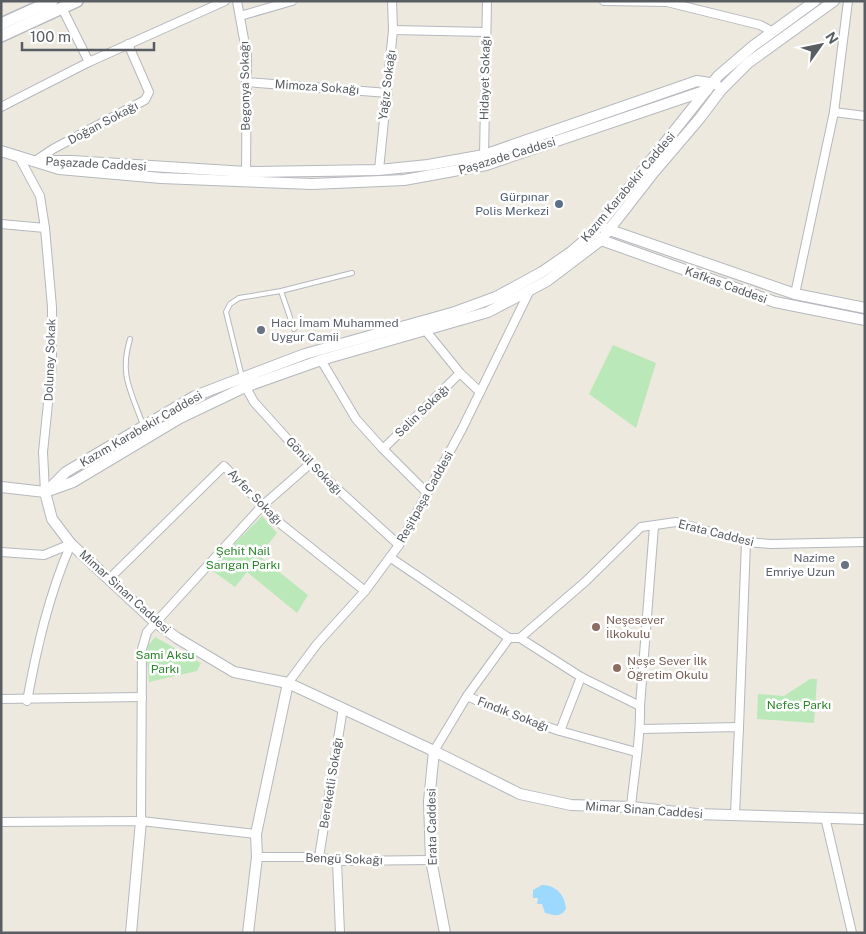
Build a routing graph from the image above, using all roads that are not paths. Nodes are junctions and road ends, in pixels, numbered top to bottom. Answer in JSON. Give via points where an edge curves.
{"nodes":[{"id":1,"x":77,"y":1,"type":"edge"},
{"id":2,"x":225,"y":1,"type":"edge"},
{"id":3,"x":237,"y":1,"type":"edge"},
{"id":4,"x":292,"y":1,"type":"edge"},
{"id":5,"x":392,"y":1,"type":"edge"},
{"id":6,"x":488,"y":1,"type":"edge"},
{"id":7,"x":604,"y":1,"type":"edge"},
{"id":8,"x":815,"y":1,"type":"edge"},
{"id":9,"x":834,"y":1,"type":"edge"},
{"id":10,"x":848,"y":1,"type":"edge"},
{"id":11,"x":51,"y":2,"type":"edge"},
{"id":12,"x":616,"y":2,"type":"edge"},
{"id":13,"x":62,"y":8,"type":"junction"},
{"id":14,"x":240,"y":16,"type":"junction"},
{"id":15,"x":1,"y":24,"type":"edge"},
{"id":16,"x":393,"y":30,"type":"junction"},
{"id":17,"x":486,"y":32,"type":"junction"},
{"id":18,"x":773,"y":32,"type":"junction"},
{"id":19,"x":1,"y":36,"type":"edge"},
{"id":20,"x":128,"y":44,"type":"junction"},
{"id":21,"x":89,"y":62,"type":"junction"},
{"id":22,"x":246,"y":82,"type":"junction"},
{"id":23,"x":709,"y":86,"type":"junction"},
{"id":24,"x":721,"y":90,"type":"junction"},
{"id":25,"x":388,"y":93,"type":"junction"},
{"id":26,"x":1,"y":108,"type":"edge"},
{"id":27,"x":834,"y":112,"type":"junction"},
{"id":28,"x":865,"y":116,"type":"edge"},
{"id":29,"x":1,"y":152,"type":"edge"},
{"id":30,"x":484,"y":155,"type":"junction"},
{"id":31,"x":19,"y":157,"type":"junction"},
{"id":32,"x":34,"y":162,"type":"junction"},
{"id":33,"x":379,"y":170,"type":"junction"},
{"id":34,"x":245,"y":178,"type":"junction"},
{"id":35,"x":376,"y":182,"type":"junction"},
{"id":36,"x":1,"y":224,"type":"edge"},
{"id":37,"x":45,"y":228,"type":"junction"},
{"id":38,"x":595,"y":229,"type":"junction"},
{"id":39,"x":609,"y":230,"type":"junction"},
{"id":40,"x":601,"y":240,"type":"junction"},
{"id":41,"x":352,"y":273,"type":"dead end"},
{"id":42,"x":528,"y":286,"type":"junction"},
{"id":43,"x":281,"y":291,"type":"junction"},
{"id":44,"x":795,"y":294,"type":"junction"},
{"id":45,"x":790,"y":307,"type":"junction"},
{"id":46,"x":865,"y":308,"type":"edge"},
{"id":47,"x":865,"y":320,"type":"edge"},
{"id":48,"x":294,"y":329,"type":"dead end"},
{"id":49,"x":426,"y":331,"type":"junction"},
{"id":50,"x":130,"y":338,"type":"dead end"},
{"id":51,"x":321,"y":360,"type":"junction"},
{"id":52,"x":460,"y":373,"type":"junction"},
{"id":53,"x":243,"y":382,"type":"junction"},
{"id":54,"x":480,"y":392,"type":"junction"},
{"id":55,"x":144,"y":426,"type":"junction"},
{"id":56,"x":383,"y":449,"type":"junction"},
{"id":57,"x":310,"y":464,"type":"junction"},
{"id":58,"x":1,"y":487,"type":"edge"},
{"id":59,"x":45,"y":492,"type":"junction"},
{"id":60,"x":427,"y":493,"type":"junction"},
{"id":61,"x":262,"y":506,"type":"junction"},
{"id":62,"x":654,"y":526,"type":"junction"},
{"id":63,"x":746,"y":542,"type":"junction"},
{"id":64,"x":865,"y":542,"type":"edge"},
{"id":65,"x":71,"y":544,"type":"junction"},
{"id":66,"x":398,"y":545,"type":"junction"},
{"id":67,"x":1,"y":552,"type":"edge"},
{"id":68,"x":391,"y":558,"type":"junction"},
{"id":69,"x":109,"y":578,"type":"junction"},
{"id":70,"x":365,"y":591,"type":"junction"},
{"id":71,"x":155,"y":622,"type":"junction"},
{"id":72,"x":509,"y":638,"type":"junction"},
{"id":73,"x":520,"y":638,"type":"junction"},
{"id":74,"x":581,"y":677,"type":"junction"},
{"id":75,"x":288,"y":683,"type":"junction"},
{"id":76,"x":467,"y":696,"type":"junction"},
{"id":77,"x":142,"y":697,"type":"junction"},
{"id":78,"x":1,"y":699,"type":"edge"},
{"id":79,"x":27,"y":701,"type":"junction"},
{"id":80,"x":640,"y":706,"type":"junction"},
{"id":81,"x":343,"y":708,"type":"junction"},
{"id":82,"x":738,"y":727,"type":"junction"},
{"id":83,"x":641,"y":729,"type":"junction"},
{"id":84,"x":560,"y":731,"type":"junction"},
{"id":85,"x":434,"y":751,"type":"junction"},
{"id":86,"x":636,"y":752,"type":"junction"},
{"id":87,"x":632,"y":807,"type":"junction"},
{"id":88,"x":735,"y":814,"type":"junction"},
{"id":89,"x":826,"y":818,"type":"junction"},
{"id":90,"x":865,"y":819,"type":"edge"},
{"id":91,"x":141,"y":821,"type":"junction"},
{"id":92,"x":1,"y":822,"type":"edge"},
{"id":93,"x":256,"y":834,"type":"junction"},
{"id":94,"x":257,"y":857,"type":"junction"},
{"id":95,"x":319,"y":857,"type":"junction"},
{"id":96,"x":430,"y":860,"type":"junction"},
{"id":97,"x":337,"y":861,"type":"junction"},
{"id":98,"x":131,"y":933,"type":"edge"},
{"id":99,"x":248,"y":933,"type":"edge"},
{"id":100,"x":340,"y":933,"type":"edge"},
{"id":101,"x":445,"y":933,"type":"edge"},
{"id":102,"x":852,"y":933,"type":"edge"}],
"edges":[{"from":1,"to":13,"type":"main road"},
{"from":2,"to":20,"type":"street"},
{"from":3,"to":14,"type":"street","name":"Begonya Sokağı"},
{"from":4,"to":14,"type":"street"},
{"from":5,"to":16,"type":"street","name":"Yağız Sokağı"},
{"from":6,"to":17,"type":"street","name":"Hidayet Sokağı"},
{"from":7,"to":12,"type":"street"},
{"from":8,"to":18,"type":"street","name":"Kazım Karabekir Caddesi"},
{"from":9,"to":24,"type":"street","via":[[748,63]]},
{"from":10,"to":27,"type":"street"},
{"from":11,"to":15,"type":"main road"},
{"from":12,"to":18,"type":"street","via":[[667,2],[760,25]]},
{"from":13,"to":19,"type":"main road"},
{"from":13,"to":21,"type":"street"},
{"from":14,"to":22,"type":"street","name":"Begonya Sokağı","via":[[247,56]]},
{"from":16,"to":17,"type":"street"},
{"from":16,"to":25,"type":"street","name":"Yağız Sokağı"},
{"from":17,"to":30,"type":"street","name":"Hidayet Sokağı"},
{"from":18,"to":23,"type":"street","name":"Kazım Karabekir Caddesi"},
{"from":20,"to":21,"type":"street"},
{"from":20,"to":32,"type":"street","name":"Doğan Sokağı","via":[[149,92],[146,100]]},
{"from":21,"to":26,"type":"street"},
{"from":22,"to":25,"type":"street","name":"Mimoza Sokağı"},
{"from":22,"to":34,"type":"street","name":"Begonya Sokağı"},
{"from":23,"to":24,"type":"street"},
{"from":23,"to":30,"type":"street","name":"Paşazade Caddesi","via":[[697,81]]},
{"from":23,"to":35,"type":"street","name":"Paşazade Caddesi","via":[[486,165]]},
{"from":23,"to":38,"type":"street","name":"Kazım Karabekir Caddesi"},
{"from":24,"to":39,"type":"street"},
{"from":25,"to":33,"type":"street","name":"Yağız Sokağı"},
{"from":27,"to":28,"type":"street"},
{"from":27,"to":44,"type":"street"},
{"from":29,"to":31,"type":"street","name":"Paşazade Caddesi"},
{"from":30,"to":33,"type":"street","name":"Paşazade Caddesi"},
{"from":31,"to":32,"type":"street","name":"Paşazade Caddesi"},
{"from":31,"to":37,"type":"street","name":"Dolunay Sokak","via":[[40,196]]},
{"from":32,"to":34,"type":"street","name":"Paşazade Caddesi","via":[[59,169]]},
{"from":33,"to":34,"type":"street","name":"Paşazade Caddesi"},
{"from":33,"to":35,"type":"street"},
{"from":34,"to":35,"type":"street","name":"Paşazade Caddesi","via":[[312,184]]},
{"from":36,"to":37,"type":"street"},
{"from":37,"to":59,"type":"street","name":"Dolunay Sokak","via":[[52,307],[51,372],[43,452]]},
{"from":38,"to":39,"type":"street","name":"Kafkas Caddesi"},
{"from":38,"to":40,"type":"street","name":"Kafkas Caddesi"},
{"from":38,"to":42,"type":"street","name":"Kazım Karabekir Caddesi"},
{"from":39,"to":40,"type":"street"},
{"from":39,"to":44,"type":"street","name":"Kafkas Caddesi"},
{"from":40,"to":42,"type":"street","via":[[582,257]]},
{"from":40,"to":45,"type":"street","name":"Kafkas Caddesi"},
{"from":41,"to":43,"type":"lane"},
{"from":42,"to":49,"type":"street","via":[[488,312]]},
{"from":42,"to":53,"type":"street","name":"Kazım Karabekir Caddesi","via":[[455,312],[305,354]]},
{"from":42,"to":54,"type":"street","name":"Reşitpaşa Caddesi","via":[[502,351]]},
{"from":43,"to":48,"type":"lane"},
{"from":43,"to":53,"type":"lane","via":[[232,301],[226,312]]},
{"from":44,"to":45,"type":"street"},
{"from":44,"to":46,"type":"street","name":"Kafkas Caddesi"},
{"from":45,"to":47,"type":"street","name":"Kafkas Caddesi"},
{"from":49,"to":51,"type":"street"},
{"from":49,"to":52,"type":"street"},
{"from":50,"to":55,"type":"lane","via":[[125,372]]},
{"from":51,"to":53,"type":"street"},
{"from":51,"to":56,"type":"street","via":[[356,419]]},
{"from":52,"to":54,"type":"street"},
{"from":52,"to":56,"type":"street","name":"Selin Sokağı"},
{"from":53,"to":55,"type":"street","name":"Kazım Karabekir Caddesi","via":[[195,396]]},
{"from":53,"to":57,"type":"street","name":"Gönül Sokağı","via":[[254,402]]},
{"from":53,"to":59,"type":"street","via":[[73,482]]},
{"from":54,"to":60,"type":"street","name":"Reşitpaşa Caddesi"},
{"from":55,"to":59,"type":"street","name":"Kazım Karabekir Caddesi","via":[[66,472]]},
{"from":56,"to":60,"type":"street"},
{"from":57,"to":61,"type":"street"},
{"from":57,"to":66,"type":"street","name":"Gönül Sokağı"},
{"from":58,"to":59,"type":"street"},
{"from":59,"to":65,"type":"street","name":"Mimar Sinan Caddesi","via":[[52,519]]},
{"from":60,"to":66,"type":"street","name":"Reşitpaşa Caddesi"},
{"from":61,"to":69,"type":"street","name":"Ayfer Sokağı","via":[[224,466]]},
{"from":61,"to":70,"type":"street","name":"Ayfer Sokağı"},
{"from":61,"to":71,"type":"street"},
{"from":62,"to":63,"type":"street","name":"Erata Caddesi","via":[[676,522]]},
{"from":62,"to":73,"type":"street","name":"Erata Caddesi","via":[[642,527]]},
{"from":62,"to":80,"type":"street"},
{"from":63,"to":64,"type":"street","name":"Erata Caddesi"},
{"from":63,"to":82,"type":"street"},
{"from":65,"to":67,"type":"street","via":[[44,554]]},
{"from":65,"to":69,"type":"street","name":"Mimar Sinan Caddesi"},
{"from":65,"to":79,"type":"street","via":[[57,574]]},
{"from":66,"to":68,"type":"street","name":"Reşitpaşa Caddesi"},
{"from":68,"to":70,"type":"street","name":"Reşitpaşa Caddesi"},
{"from":68,"to":72,"type":"street"},
{"from":69,"to":71,"type":"street","name":"Mimar Sinan Caddesi"},
{"from":70,"to":75,"type":"street","name":"Reşitpaşa Caddesi","via":[[317,644]]},
{"from":71,"to":75,"type":"street","name":"Mimar Sinan Caddesi","via":[[234,672]]},
{"from":71,"to":77,"type":"street","via":[[147,632],[142,649]]},
{"from":72,"to":73,"type":"street"},
{"from":72,"to":76,"type":"street"},
{"from":73,"to":74,"type":"street"},
{"from":74,"to":80,"type":"street"},
{"from":74,"to":84,"type":"street"},
{"from":75,"to":81,"type":"street","name":"Mimar Sinan Caddesi"},
{"from":75,"to":93,"type":"street"},
{"from":76,"to":84,"type":"street","name":"Fındık Sokağı"},
{"from":76,"to":85,"type":"street"},
{"from":77,"to":79,"type":"street"},
{"from":77,"to":91,"type":"street"},
{"from":78,"to":79,"type":"street"},
{"from":80,"to":83,"type":"street"},
{"from":81,"to":85,"type":"street","name":"Mimar Sinan Caddesi"},
{"from":81,"to":95,"type":"street","name":"Bereketli Sokağı"},
{"from":82,"to":83,"type":"street"},
{"from":82,"to":88,"type":"street"},
{"from":83,"to":86,"type":"street"},
{"from":84,"to":86,"type":"street","name":"Fındık Sokağı"},
{"from":85,"to":87,"type":"street","name":"Mimar Sinan Caddesi","via":[[520,794],[570,806]]},
{"from":85,"to":96,"type":"street","name":"Erata Caddesi","via":[[429,801]]},
{"from":86,"to":87,"type":"street"},
{"from":87,"to":88,"type":"street","name":"Mimar Sinan Caddesi","via":[[696,814]]},
{"from":88,"to":89,"type":"street","name":"Mimar Sinan Caddesi"},
{"from":89,"to":90,"type":"street","name":"Mimar Sinan Caddesi"},
{"from":89,"to":102,"type":"street"},
{"from":91,"to":92,"type":"street"},
{"from":91,"to":93,"type":"street"},
{"from":91,"to":98,"type":"street"},
{"from":93,"to":94,"type":"street"},
{"from":94,"to":95,"type":"street","name":"Bengü Sokağı"},
{"from":94,"to":99,"type":"street"},
{"from":95,"to":97,"type":"street","name":"Bengü Sokağı"},
{"from":96,"to":97,"type":"street","name":"Bengü Sokağı"},
{"from":96,"to":101,"type":"street","name":"Erata Caddesi"},
{"from":97,"to":100,"type":"street"}]}
